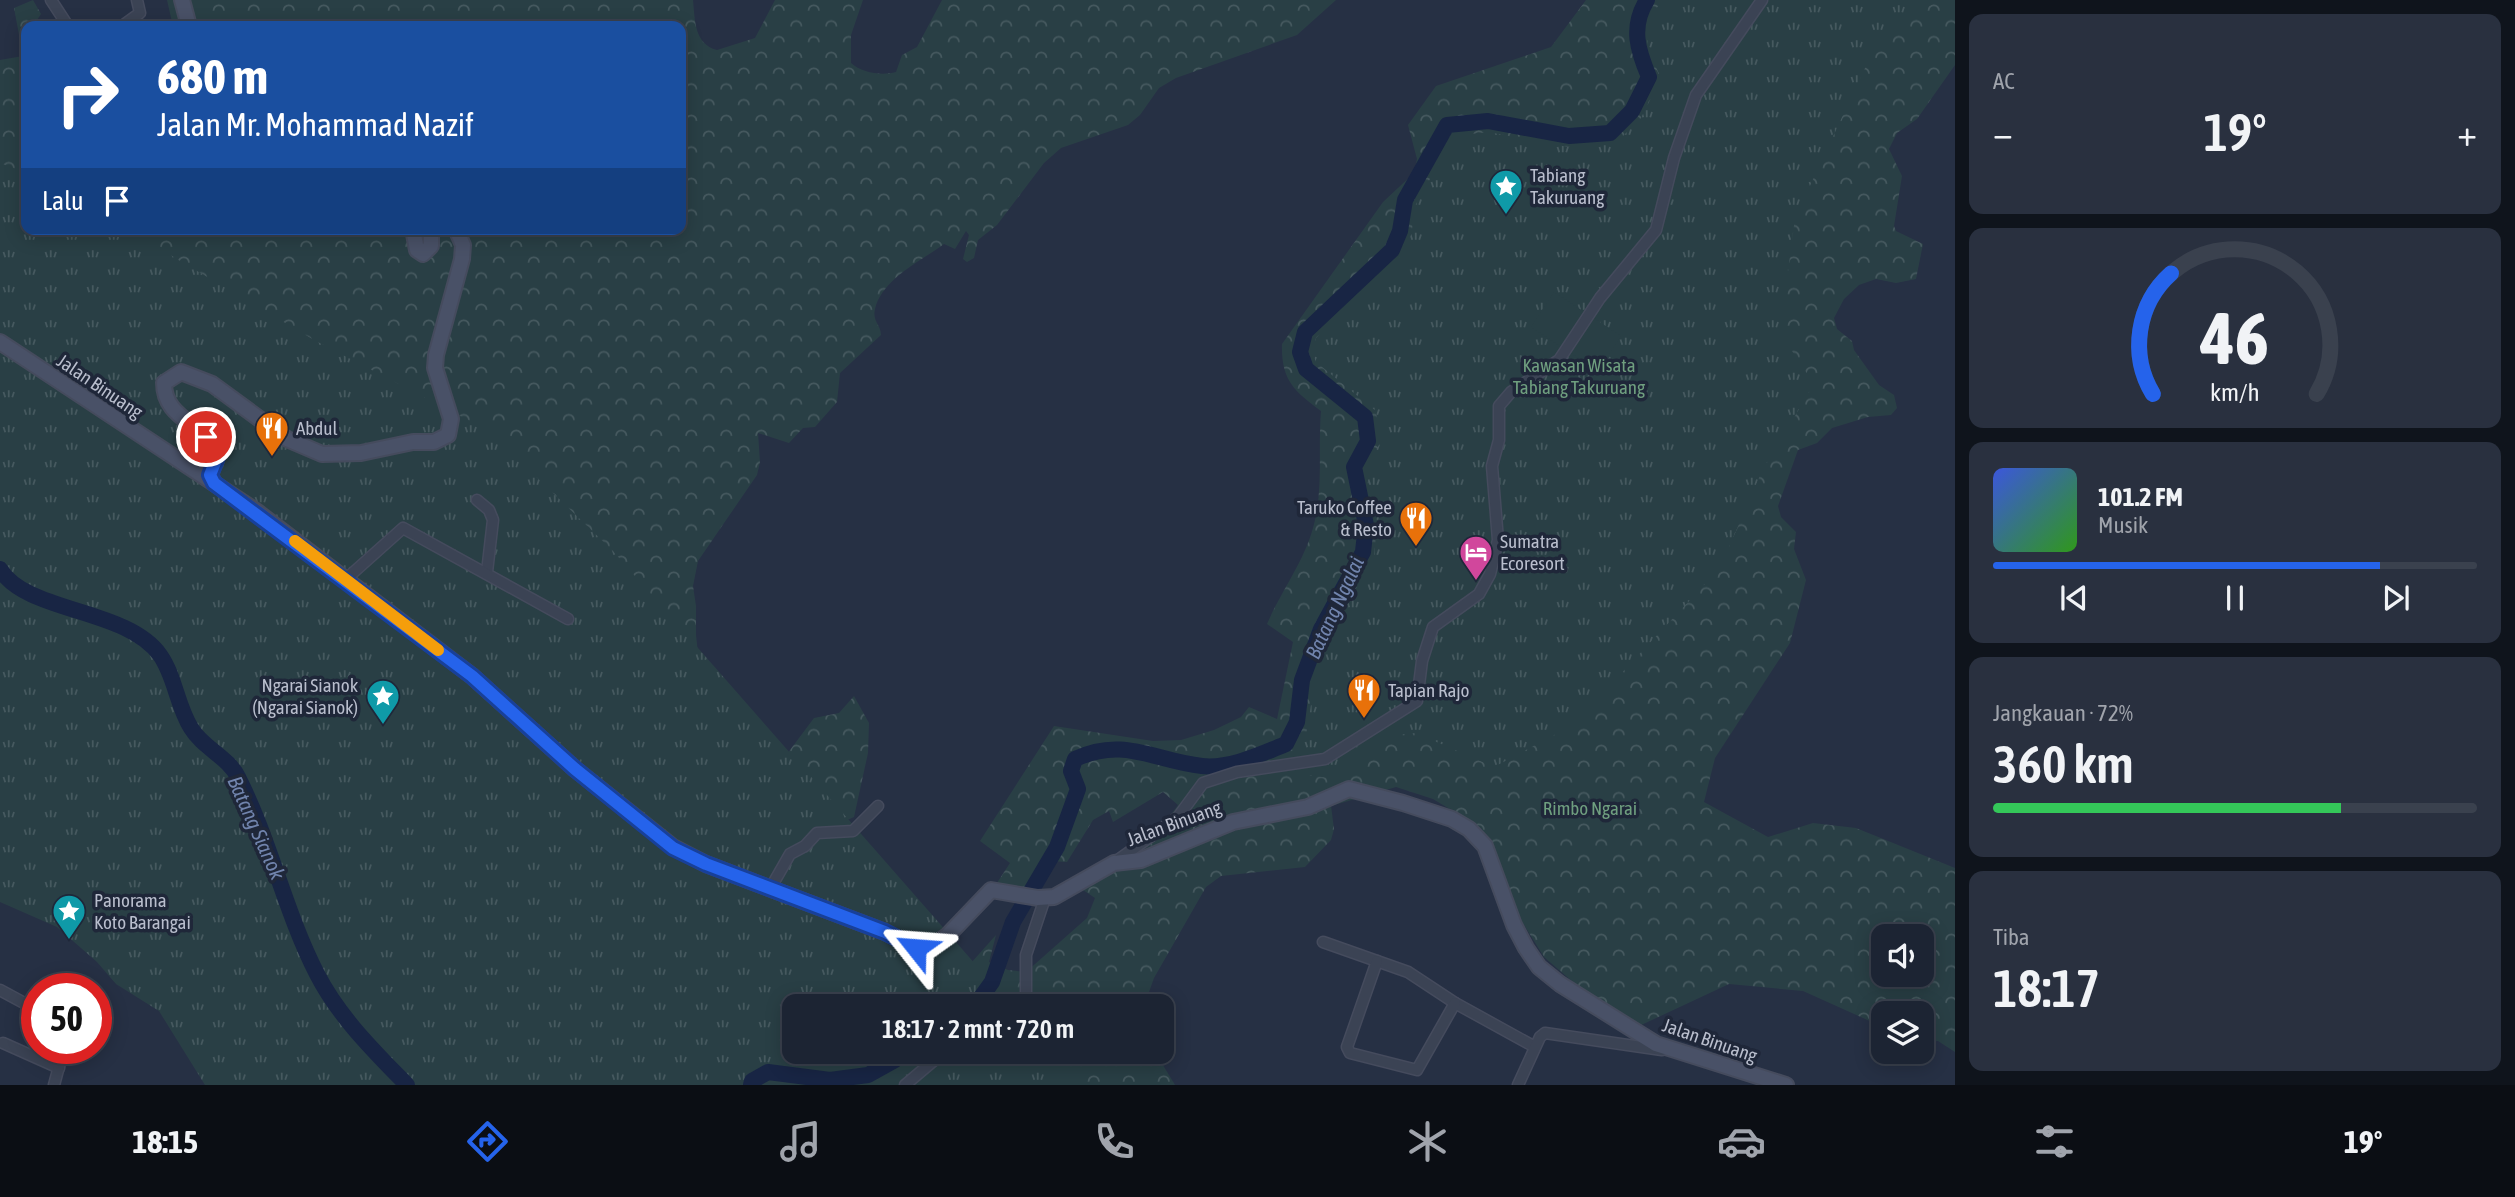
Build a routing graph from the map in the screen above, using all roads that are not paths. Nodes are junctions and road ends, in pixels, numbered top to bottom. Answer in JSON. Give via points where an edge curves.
{"nodes":[{"id":1,"x":51,"y":0,"type":"edge"},
{"id":2,"x":137,"y":0,"type":"edge"},
{"id":3,"x":182,"y":0,"type":"edge"},
{"id":4,"x":1762,"y":0,"type":"edge"},
{"id":5,"x":65,"y":21,"type":"edge"},
{"id":6,"x":129,"y":21,"type":"edge"},
{"id":7,"x":188,"y":21,"type":"edge"},
{"id":8,"x":414,"y":235,"type":"edge"},
{"id":9,"x":431,"y":235,"type":"edge"},
{"id":10,"x":459,"y":235,"type":"edge"},
{"id":11,"x":0,"y":342,"type":"edge"},
{"id":12,"x":214,"y":483,"type":"junction"},
{"id":13,"x":477,"y":500,"type":"dead end"},
{"id":14,"x":487,"y":572,"type":"junction"},
{"id":15,"x":346,"y":579,"type":"junction"},
{"id":16,"x":568,"y":619,"type":"dead end"},
{"id":17,"x":878,"y":806,"type":"dead end"},
{"id":18,"x":1114,"y":863,"type":"junction"},
{"id":19,"x":770,"y":888,"type":"junction"},
{"id":20,"x":1041,"y":898,"type":"junction"},
{"id":21,"x":1323,"y":942,"type":"dead end"},
{"id":22,"x":1377,"y":961,"type":"junction"},
{"id":23,"x":0,"y":990,"type":"edge"},
{"id":24,"x":1026,"y":994,"type":"edge"},
{"id":25,"x":21,"y":1001,"type":"edge"},
{"id":26,"x":1455,"y":1003,"type":"junction"},
{"id":27,"x":3,"y":1043,"type":"dead end"},
{"id":28,"x":1535,"y":1047,"type":"junction"},
{"id":29,"x":1677,"y":1052,"type":"junction"},
{"id":30,"x":60,"y":1064,"type":"edge"},
{"id":31,"x":930,"y":1064,"type":"edge"},
{"id":32,"x":59,"y":1068,"type":"junction"},
{"id":33,"x":54,"y":1085,"type":"edge"},
{"id":34,"x":905,"y":1085,"type":"edge"},
{"id":35,"x":1518,"y":1085,"type":"edge"},
{"id":36,"x":1786,"y":1085,"type":"edge"}],
"edges":[{"from":1,"to":5,"type":"street"},
{"from":2,"to":6,"type":"street","via":[[140,13]]},
{"from":3,"to":7,"type":"main road"},
{"from":4,"to":18,"type":"street","via":[[1696,95],[1656,230],[1600,298],[1559,360],[1511,392],[1499,406],[1500,440],[1492,466],[1498,540],[1490,574],[1479,594],[1433,627],[1417,701],[1325,759],[1237,772],[1203,783],[1178,817]]},
{"from":8,"to":9,"type":"main road","via":[[417,250],[423,254],[431,246]]},
{"from":10,"to":12,"type":"main road","via":[[461,259],[435,368],[451,419],[448,435],[434,442],[322,454],[287,439],[212,384],[181,372],[164,383],[164,394],[180,419],[206,437],[218,455],[210,475]]},
{"from":11,"to":12,"type":"main road","name":"Jalan Binuang"},
{"from":12,"to":15,"type":"main road","name":"Jalan Binuang"},
{"from":13,"to":14,"type":"street","via":[[493,520]]},
{"from":14,"to":15,"type":"street","via":[[404,528]]},
{"from":14,"to":16,"type":"street"},
{"from":15,"to":19,"type":"main road","name":"Jalan Binuang","via":[[472,676],[575,769],[673,848]]},
{"from":17,"to":19,"type":"street","via":[[853,831],[817,833],[790,854]]},
{"from":18,"to":20,"type":"main road","name":"Jalan Binuang","via":[[1068,891]]},
{"from":18,"to":29,"type":"main road","name":"Jalan Binuang","via":[[1141,860],[1233,821],[1308,807],[1349,789],[1452,818],[1485,846],[1514,925],[1539,967],[1586,1003]]},
{"from":19,"to":20,"type":"main road","name":"Jalan Binuang","via":[[922,950],[933,948],[947,936],[991,890]]},
{"from":20,"to":24,"type":"street","via":[[1026,955]]},
{"from":21,"to":22,"type":"street"},
{"from":22,"to":26,"type":"street","via":[[1408,972]]},
{"from":22,"to":26,"type":"street","via":[[1350,1033],[1350,1053],[1417,1070]]},
{"from":23,"to":25,"type":"street"},
{"from":26,"to":28,"type":"street"},
{"from":27,"to":32,"type":"street"},
{"from":28,"to":29,"type":"street","via":[[1540,1037],[1553,1033]]},
{"from":28,"to":35,"type":"street"},
{"from":29,"to":36,"type":"main road","name":"Jalan Binuang"},
{"from":30,"to":32,"type":"street"},
{"from":31,"to":34,"type":"street"},
{"from":32,"to":33,"type":"street"}]}
